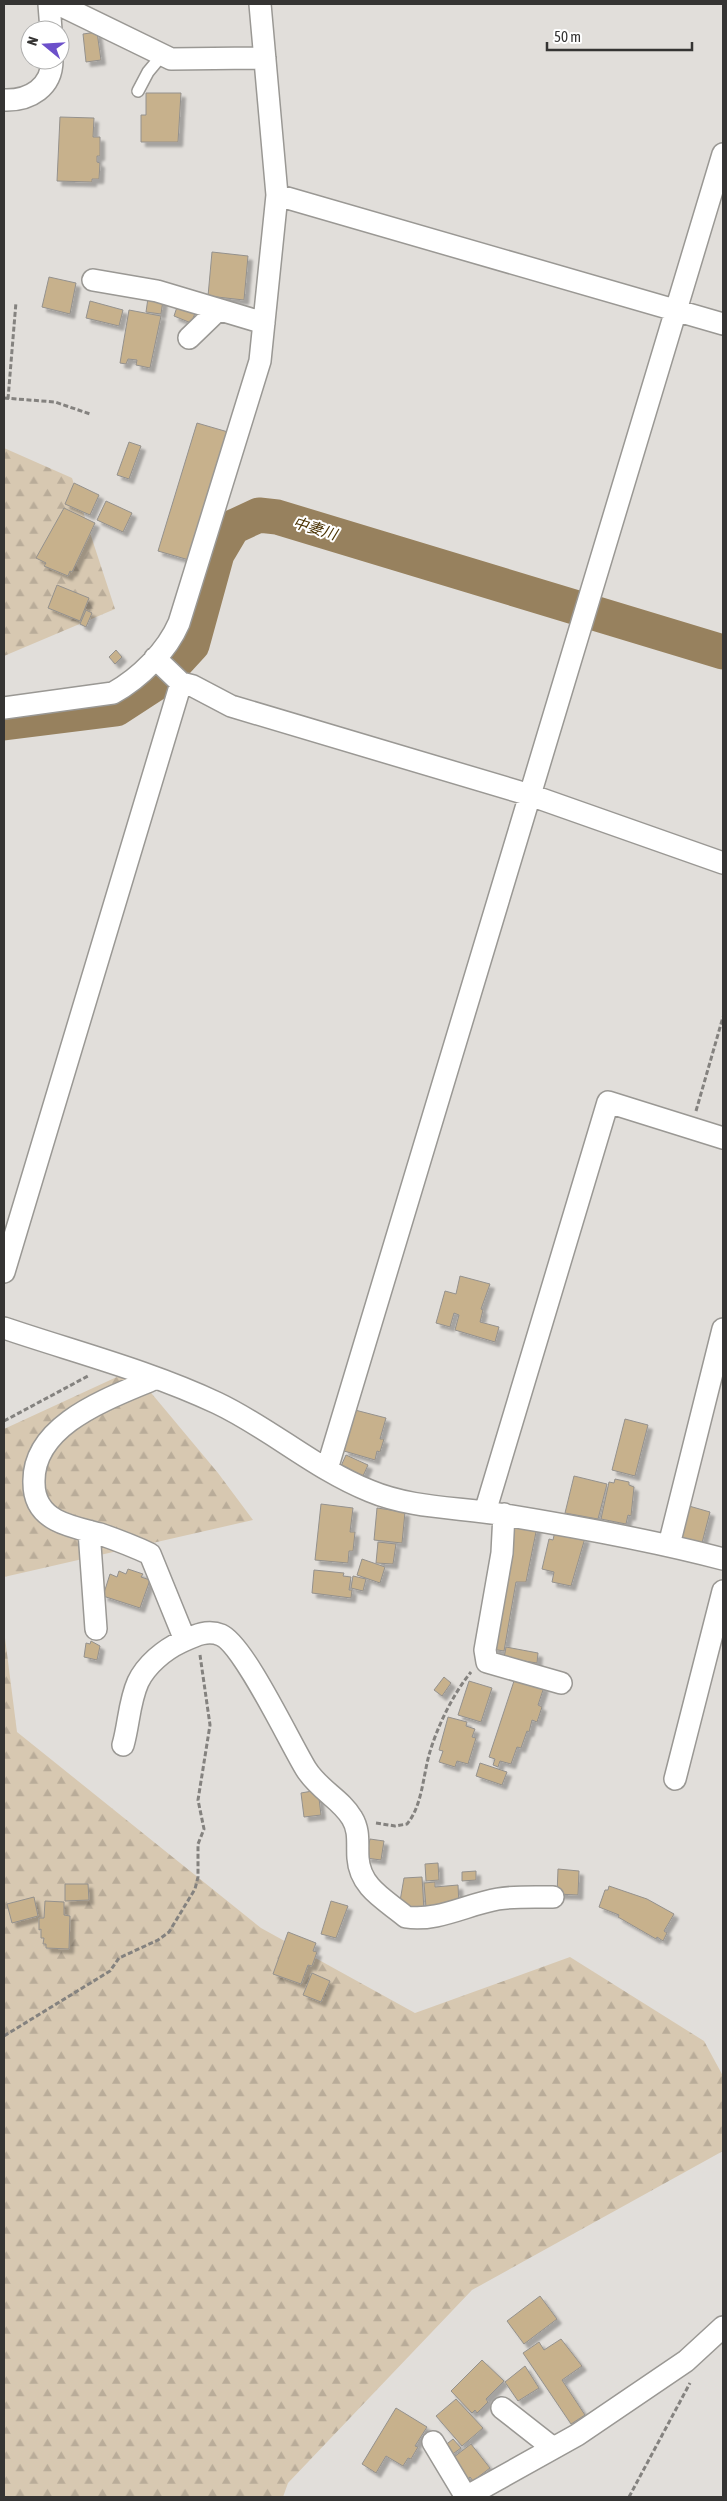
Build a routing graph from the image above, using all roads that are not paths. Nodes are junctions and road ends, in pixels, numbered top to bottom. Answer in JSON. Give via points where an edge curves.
{"nodes":[{"id":1,"x":49,"y":4,"type":"edge"},
{"id":2,"x":58,"y":4,"type":"edge"},
{"id":3,"x":260,"y":4,"type":"edge"},
{"id":4,"x":50,"y":20,"type":"edge"},
{"id":5,"x":163,"y":54,"type":"junction"},
{"id":6,"x":265,"y":58,"type":"junction"},
{"id":7,"x":52,"y":70,"type":"edge"},
{"id":8,"x":138,"y":91,"type":"dead end"},
{"id":9,"x":4,"y":100,"type":"edge"},
{"id":10,"x":723,"y":154,"type":"edge"},
{"id":11,"x":277,"y":195,"type":"junction"},
{"id":12,"x":93,"y":280,"type":"dead end"},
{"id":13,"x":218,"y":310,"type":"junction"},
{"id":14,"x":675,"y":310,"type":"junction"},
{"id":15,"x":264,"y":323,"type":"junction"},
{"id":16,"x":723,"y":324,"type":"edge"},
{"id":17,"x":189,"y":338,"type":"dead end"},
{"id":18,"x":167,"y":670,"type":"junction"},
{"id":19,"x":4,"y":708,"type":"edge"},
{"id":20,"x":530,"y":796,"type":"junction"},
{"id":21,"x":723,"y":862,"type":"edge"},
{"id":22,"x":723,"y":1138,"type":"edge"},
{"id":23,"x":4,"y":1272,"type":"edge"},
{"id":24,"x":4,"y":1328,"type":"edge"},
{"id":25,"x":723,"y":1328,"type":"edge"},
{"id":26,"x":154,"y":1379,"type":"junction"},
{"id":27,"x":327,"y":1469,"type":"junction"},
{"id":28,"x":494,"y":1513,"type":"junction"},
{"id":29,"x":89,"y":1532,"type":"junction"},
{"id":30,"x":669,"y":1545,"type":"junction"},
{"id":31,"x":723,"y":1559,"type":"edge"},
{"id":32,"x":723,"y":1590,"type":"edge"},
{"id":33,"x":96,"y":1629,"type":"dead end"},
{"id":34,"x":188,"y":1638,"type":"junction"},
{"id":35,"x":561,"y":1683,"type":"dead end"},
{"id":36,"x":123,"y":1745,"type":"dead end"},
{"id":37,"x":676,"y":1779,"type":"dead end"},
{"id":38,"x":553,"y":1897,"type":"dead end"},
{"id":39,"x":723,"y":2326,"type":"edge"},
{"id":40,"x":502,"y":2408,"type":"dead end"},
{"id":41,"x":433,"y":2442,"type":"dead end"},
{"id":42,"x":553,"y":2448,"type":"junction"}],
"edges":[{"from":1,"to":4,"type":"street"},
{"from":2,"to":5,"type":"street"},
{"from":3,"to":6,"type":"street"},
{"from":5,"to":6,"type":"street","via":[[171,58]]},
{"from":5,"to":8,"type":"lane"},
{"from":6,"to":11,"type":"street"},
{"from":7,"to":9,"type":"street","via":[[48,82],[38,91],[25,98]]},
{"from":10,"to":14,"type":"street"},
{"from":11,"to":14,"type":"street"},
{"from":11,"to":15,"type":"street"},
{"from":12,"to":13,"type":"street","via":[[157,291]]},
{"from":13,"to":15,"type":"street"},
{"from":13,"to":17,"type":"street"},
{"from":14,"to":16,"type":"street"},
{"from":14,"to":20,"type":"street"},
{"from":15,"to":18,"type":"street","via":[[260,361],[173,638]]},
{"from":18,"to":19,"type":"street","via":[[113,693]]},
{"from":18,"to":20,"type":"street","via":[[231,706]]},
{"from":18,"to":23,"type":"street"},
{"from":20,"to":21,"type":"street"},
{"from":20,"to":27,"type":"street"},
{"from":22,"to":28,"type":"street","via":[[608,1102]]},
{"from":24,"to":26,"type":"street"},
{"from":25,"to":30,"type":"street"},
{"from":26,"to":27,"type":"street","via":[[218,1404]]},
{"from":26,"to":29,"type":"street","via":[[87,1409],[62,1426],[44,1447],[35,1467],[34,1496],[44,1512]]},
{"from":27,"to":28,"type":"street","via":[[370,1491],[409,1503]]},
{"from":28,"to":30,"type":"street"},
{"from":28,"to":35,"type":"street","via":[[502,1553],[485,1650],[487,1662]]},
{"from":29,"to":33,"type":"street"},
{"from":29,"to":34,"type":"street","via":[[150,1554]]},
{"from":30,"to":31,"type":"street"},
{"from":32,"to":37,"type":"street"},
{"from":34,"to":36,"type":"street","via":[[154,1660],[138,1681]]},
{"from":34,"to":38,"type":"street","via":[[210,1633],[222,1635],[240,1654],[306,1770],[328,1795],[346,1808],[353,1820],[359,1838],[361,1874],[369,1888],[406,1917],[432,1916],[498,1899]]},
{"from":39,"to":42,"type":"street","via":[[686,2361]]},
{"from":40,"to":42,"type":"street"},
{"from":41,"to":42,"type":"street","via":[[466,2497]]}]}
